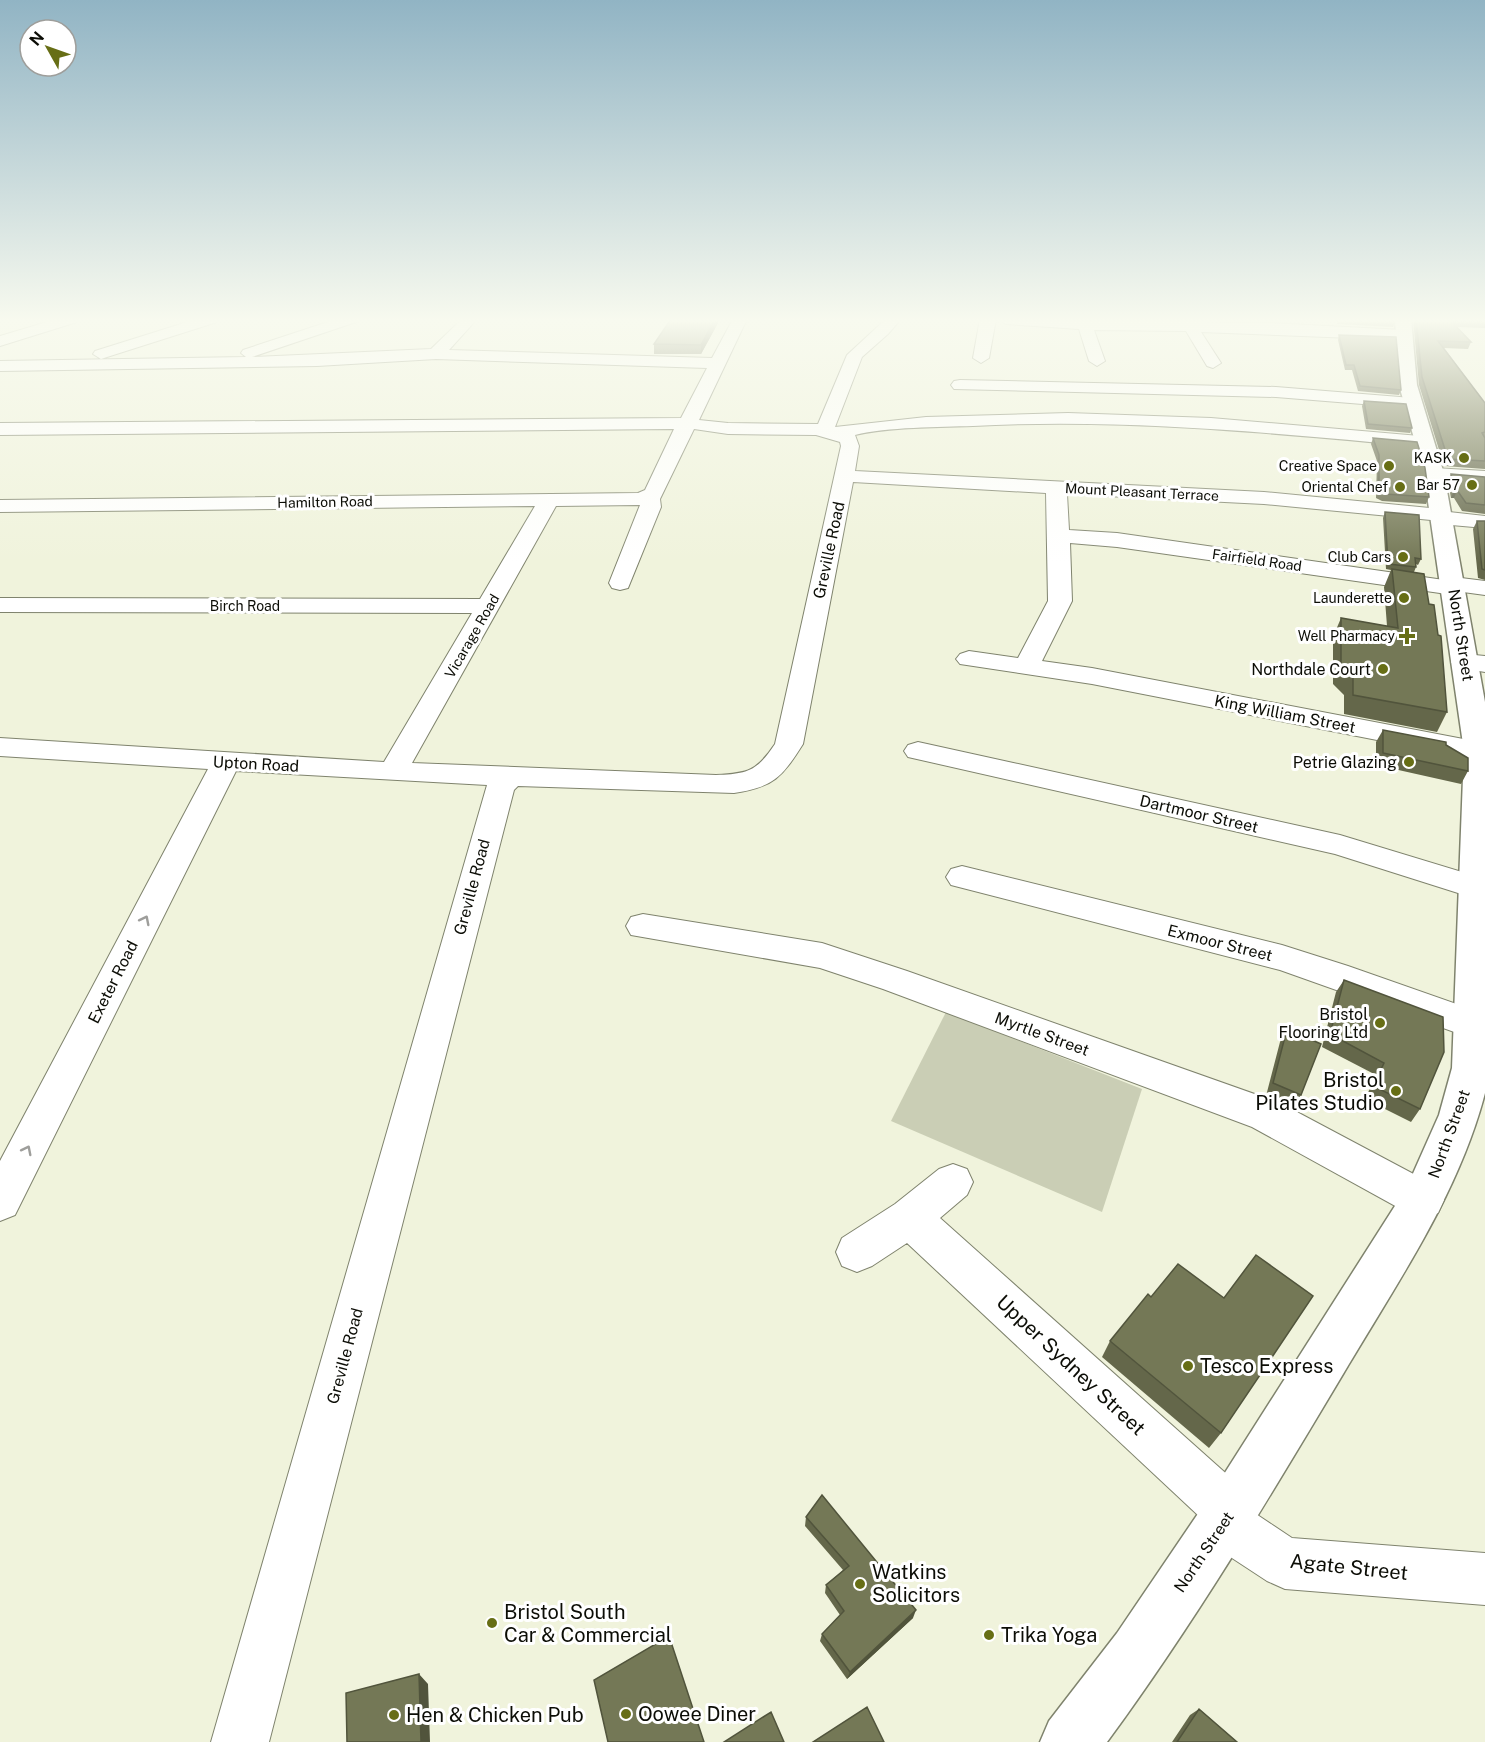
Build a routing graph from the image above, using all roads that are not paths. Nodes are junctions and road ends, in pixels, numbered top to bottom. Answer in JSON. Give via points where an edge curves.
{"nodes":[{"id":1,"x":698,"y":400,"type":"edge"},
{"id":2,"x":842,"y":400,"type":"edge"},
{"id":3,"x":1379,"y":400,"type":"edge"},
{"id":4,"x":1412,"y":403,"type":"joint"},
{"id":5,"x":690,"y":423,"type":"junction"},
{"id":6,"x":0,"y":429,"type":"edge"},
{"id":7,"x":833,"y":433,"type":"junction"},
{"id":8,"x":1424,"y":441,"type":"junction"},
{"id":9,"x":1434,"y":474,"type":"junction"},
{"id":10,"x":845,"y":476,"type":"junction"},
{"id":11,"x":1485,"y":477,"type":"edge"},
{"id":12,"x":1056,"y":488,"type":"junction"},
{"id":13,"x":649,"y":497,"type":"junction"},
{"id":14,"x":549,"y":500,"type":"junction"},
{"id":15,"x":0,"y":506,"type":"edge"},
{"id":16,"x":1440,"y":517,"type":"junction"},
{"id":17,"x":1485,"y":522,"type":"edge"},
{"id":18,"x":1059,"y":536,"type":"junction"},
{"id":19,"x":620,"y":584,"type":"dead end"},
{"id":20,"x":1453,"y":586,"type":"junction"},
{"id":21,"x":1485,"y":588,"type":"edge"},
{"id":22,"x":0,"y":605,"type":"edge"},
{"id":23,"x":490,"y":606,"type":"junction"},
{"id":24,"x":969,"y":659,"type":"dead end"},
{"id":25,"x":1475,"y":663,"type":"edge"},
{"id":26,"x":1027,"y":666,"type":"junction"},
{"id":27,"x":0,"y":747,"type":"edge"},
{"id":28,"x":918,"y":751,"type":"dead end"},
{"id":29,"x":1479,"y":751,"type":"junction"},
{"id":30,"x":226,"y":762,"type":"junction"},
{"id":31,"x":393,"y":771,"type":"junction"},
{"id":32,"x":512,"y":776,"type":"junction"},
{"id":33,"x":1480,"y":871,"type":"edge"},
{"id":34,"x":962,"y":877,"type":"dead end"},
{"id":35,"x":643,"y":927,"type":"dead end"},
{"id":36,"x":1477,"y":1055,"type":"edge"},
{"id":37,"x":953,"y":1182,"type":"dead end"},
{"id":38,"x":1423,"y":1200,"type":"junction"},
{"id":39,"x":0,"y":1202,"type":"edge"},
{"id":40,"x":910,"y":1218,"type":"junction"},
{"id":41,"x":858,"y":1252,"type":"dead end"},
{"id":42,"x":1228,"y":1518,"type":"junction"},
{"id":43,"x":1485,"y":1579,"type":"edge"},
{"id":44,"x":240,"y":1742,"type":"edge"},
{"id":45,"x":1070,"y":1742,"type":"edge"}],
"edges":[{"from":1,"to":5,"type":"street"},
{"from":2,"to":7,"type":"street"},
{"from":3,"to":4,"type":"street"},
{"from":4,"to":8,"type":"main road","name":"North Street"},
{"from":5,"to":6,"type":"street"},
{"from":5,"to":7,"type":"street","via":[[718,429]]},
{"from":5,"to":13,"type":"street","via":[[682,431]]},
{"from":7,"to":8,"type":"street","via":[[948,420],[1057,418],[1241,424]]},
{"from":7,"to":10,"type":"street","name":"Greville Road","via":[[848,439],[850,446]]},
{"from":8,"to":9,"type":"main road","name":"North Street"},
{"from":9,"to":11,"type":"street"},
{"from":9,"to":16,"type":"main road","name":"North Street"},
{"from":10,"to":12,"type":"street","name":"Mount Pleasant Terrace"},
{"from":10,"to":32,"type":"street","name":"Greville Road","via":[[789,744],[777,763],[759,778],[742,782]]},
{"from":12,"to":16,"type":"street","name":"Mount Pleasant Terrace","via":[[1254,498]]},
{"from":12,"to":18,"type":"street"},
{"from":13,"to":14,"type":"street","name":"Hamilton Road"},
{"from":13,"to":19,"type":"street","via":[[651,507]]},
{"from":14,"to":15,"type":"street","name":"Hamilton Road"},
{"from":14,"to":23,"type":"street","name":"Vicarage Road"},
{"from":16,"to":17,"type":"street","name":"Mount Pleasant Terrace"},
{"from":16,"to":20,"type":"main road","name":"North Street"},
{"from":18,"to":20,"type":"street","name":"Fairfield Road","via":[[1117,540]]},
{"from":18,"to":26,"type":"street","via":[[1060,602]]},
{"from":20,"to":21,"type":"street","name":"Fairfield Road"},
{"from":20,"to":25,"type":"main road","name":"North Street"},
{"from":22,"to":23,"type":"street","name":"Birch Road"},
{"from":23,"to":31,"type":"street","name":"Vicarage Road"},
{"from":24,"to":26,"type":"street","name":"King William Street"},
{"from":25,"to":29,"type":"main road","name":"North Street"},
{"from":26,"to":29,"type":"street","name":"King William Street"},
{"from":27,"to":30,"type":"street","name":"Upton Road"},
{"from":28,"to":33,"type":"street","name":"Dartmoor Street","via":[[1340,845]]},
{"from":29,"to":33,"type":"main road","name":"North Street"},
{"from":30,"to":31,"type":"street","name":"Upton Road"},
{"from":39,"to":30,"type":"street","name":"Exeter Road","one_way":true},
{"from":31,"to":32,"type":"street","name":"Upton Road"},
{"from":32,"to":44,"type":"street","name":"Greville Road","via":[[500,787]]},
{"from":33,"to":36,"type":"main road","name":"North Street"},
{"from":34,"to":36,"type":"street","name":"Exmoor Street","via":[[1336,975]]},
{"from":35,"to":38,"type":"street","name":"Myrtle Street","via":[[822,956],[895,980],[1266,1115]]},
{"from":36,"to":38,"type":"main road","name":"North Street","via":[[1459,1115]]},
{"from":37,"to":40,"type":"street"},
{"from":38,"to":42,"type":"main road","name":"North Street"},
{"from":40,"to":41,"type":"street"},
{"from":40,"to":42,"type":"street","name":"Upper Sydney Street"},
{"from":42,"to":43,"type":"street","name":"Agate Street","via":[[1285,1563]]},
{"from":42,"to":45,"type":"main road","name":"North Street","via":[[1137,1653]]}]}
